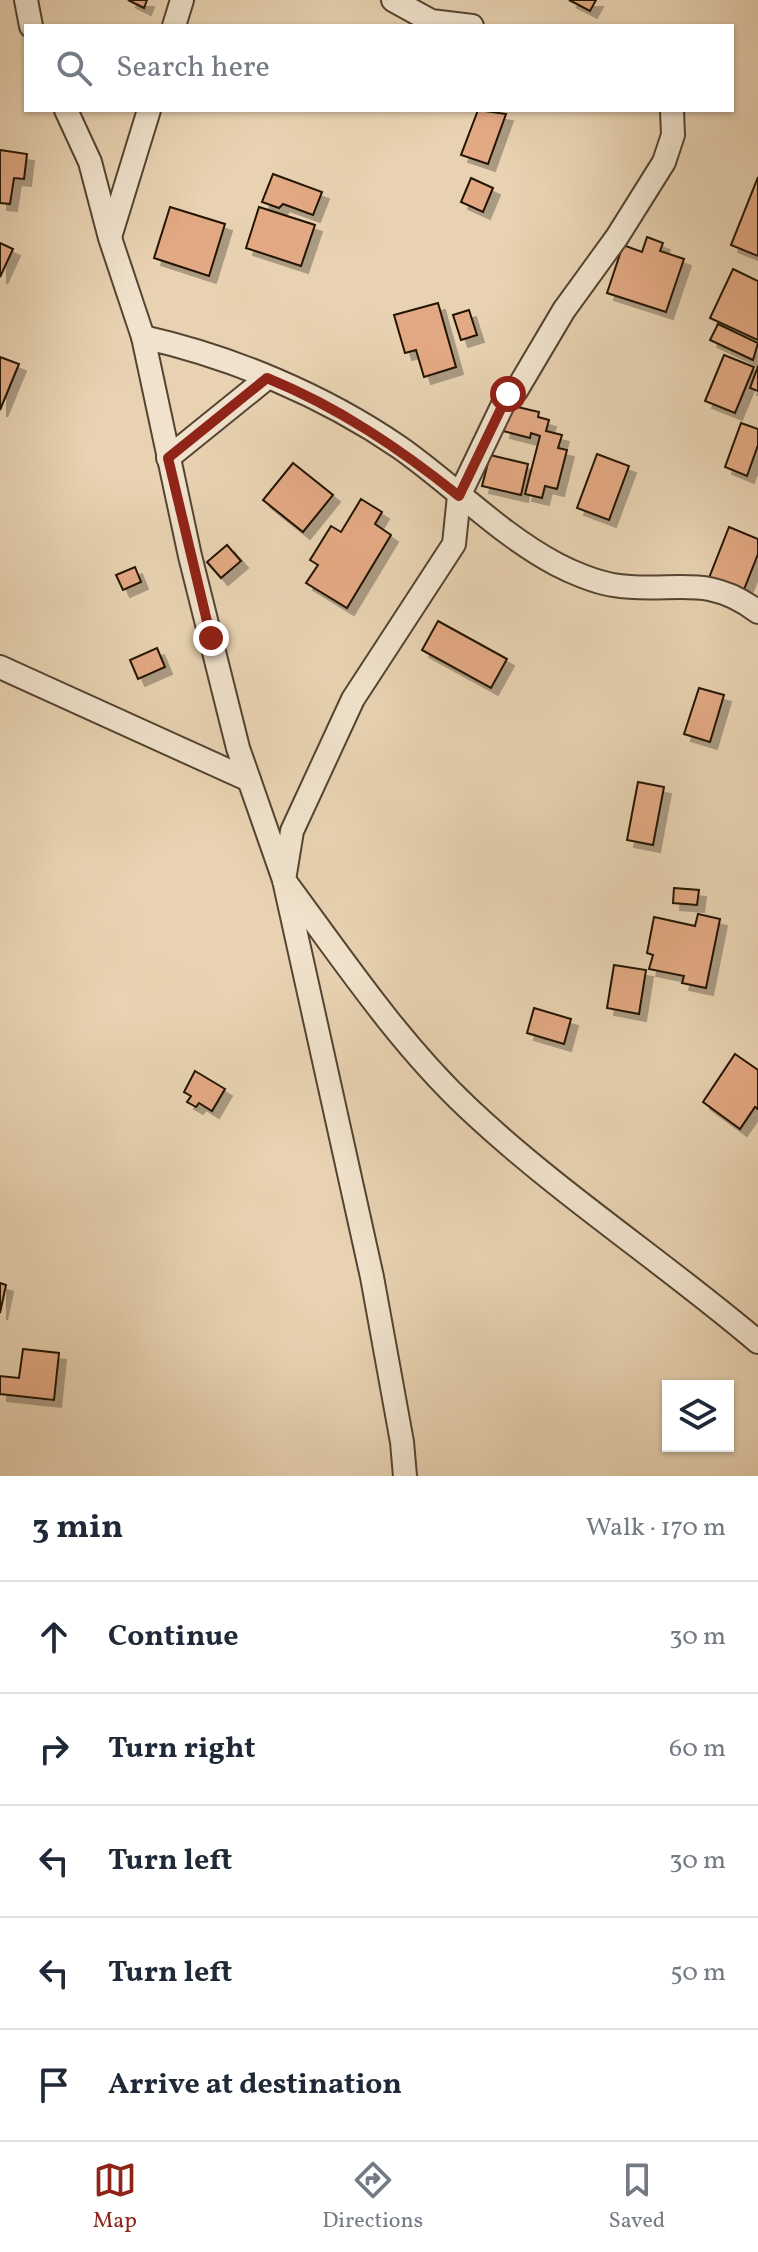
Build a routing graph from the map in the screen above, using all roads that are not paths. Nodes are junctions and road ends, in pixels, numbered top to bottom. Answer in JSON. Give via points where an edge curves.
{"nodes":[{"id":1,"x":26,"y":0,"type":"edge"},
{"id":2,"x":182,"y":0,"type":"edge"},
{"id":3,"x":393,"y":0,"type":"edge"},
{"id":4,"x":31,"y":24,"type":"edge"},
{"id":5,"x":175,"y":24,"type":"edge"},
{"id":6,"x":456,"y":24,"type":"edge"},
{"id":7,"x":67,"y":112,"type":"edge"},
{"id":8,"x":148,"y":112,"type":"edge"},
{"id":9,"x":672,"y":112,"type":"edge"},
{"id":10,"x":110,"y":238,"type":"junction"},
{"id":11,"x":143,"y":337,"type":"junction"},
{"id":12,"x":267,"y":378,"type":"junction"},
{"id":13,"x":168,"y":458,"type":"junction"},
{"id":14,"x":459,"y":496,"type":"junction"},
{"id":15,"x":758,"y":612,"type":"edge"},
{"id":16,"x":0,"y":667,"type":"edge"},
{"id":17,"x":249,"y":780,"type":"junction"},
{"id":18,"x":284,"y":880,"type":"junction"},
{"id":19,"x":758,"y":1342,"type":"edge"},
{"id":20,"x":405,"y":1476,"type":"edge"}],
"edges":[{"from":1,"to":4,"type":"street"},
{"from":2,"to":5,"type":"street"},
{"from":3,"to":6,"type":"street","via":[[431,21]]},
{"from":7,"to":10,"type":"street","via":[[90,162]]},
{"from":8,"to":10,"type":"street"},
{"from":9,"to":14,"type":"street","via":[[673,135],[664,162],[516,391],[508,394]]},
{"from":10,"to":11,"type":"street"},
{"from":11,"to":12,"type":"street","via":[[196,349]]},
{"from":11,"to":13,"type":"street"},
{"from":12,"to":13,"type":"street"},
{"from":12,"to":14,"type":"street","via":[[311,396],[399,447]]},
{"from":13,"to":17,"type":"street"},
{"from":14,"to":15,"type":"street","via":[[556,564],[611,585],[689,584],[736,595]]},
{"from":14,"to":18,"type":"street","via":[[454,544],[353,699],[292,831]]},
{"from":16,"to":17,"type":"street"},
{"from":17,"to":18,"type":"street"},
{"from":18,"to":19,"type":"street","via":[[379,1009],[467,1107]]},
{"from":18,"to":20,"type":"street","via":[[372,1277]]}]}
